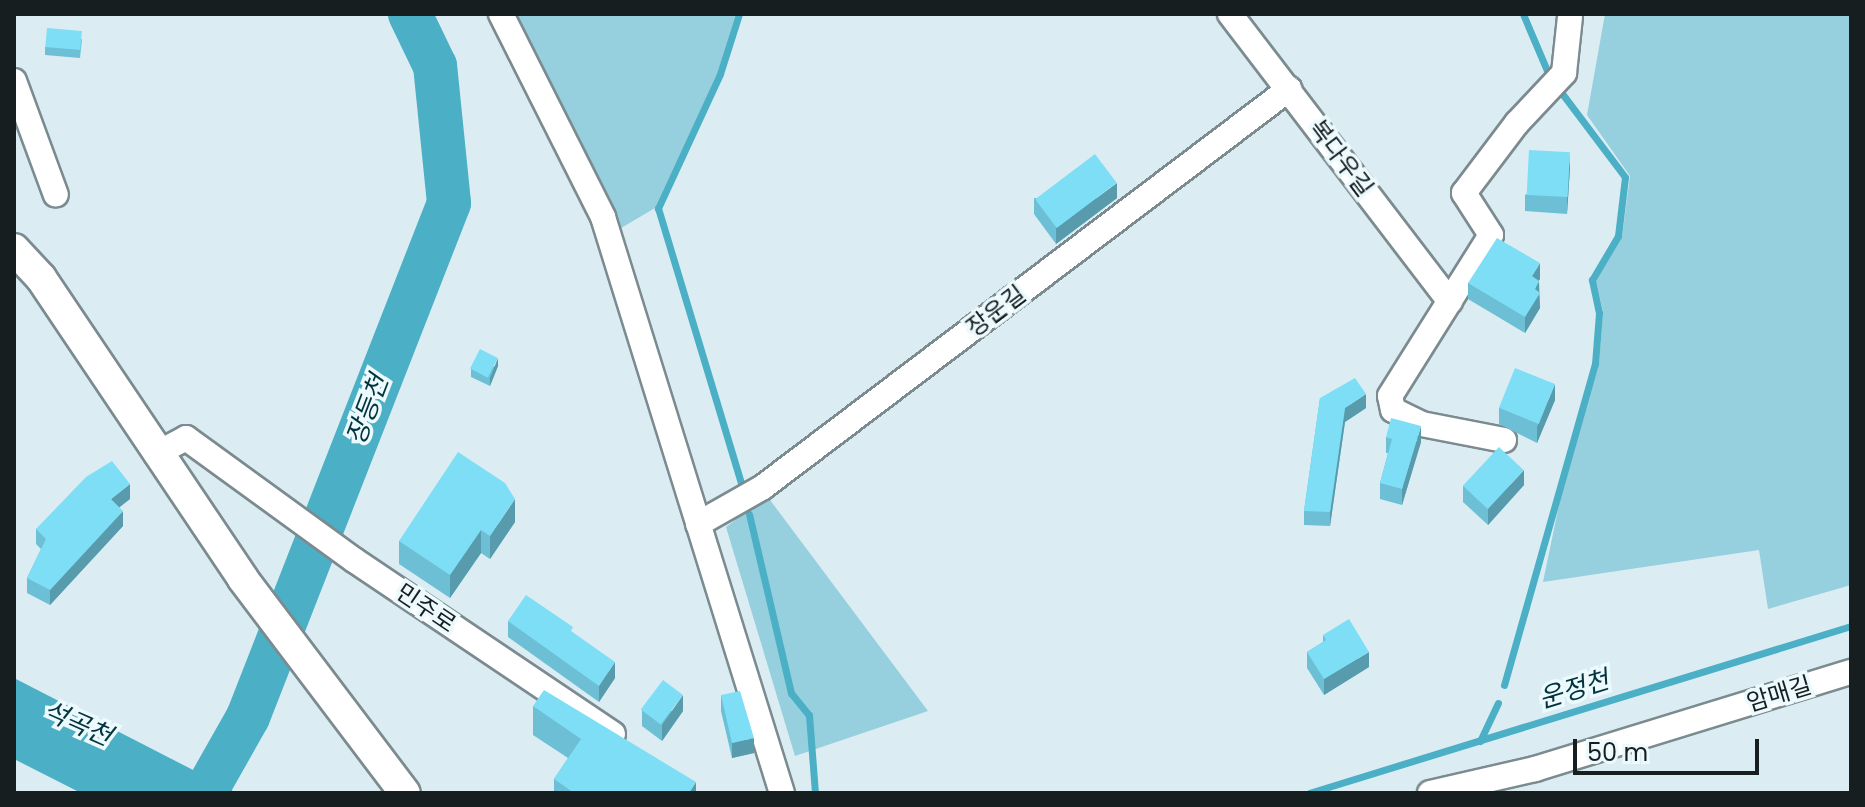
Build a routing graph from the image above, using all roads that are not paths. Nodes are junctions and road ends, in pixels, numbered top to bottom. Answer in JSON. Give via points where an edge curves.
{"nodes":[{"id":1,"x":501,"y":14,"type":"edge"},
{"id":2,"x":1230,"y":14,"type":"edge"},
{"id":3,"x":1570,"y":17,"type":"dead end"},
{"id":4,"x":14,"y":81,"type":"edge"},
{"id":5,"x":1289,"y":89,"type":"junction"},
{"id":6,"x":56,"y":195,"type":"dead end"},
{"id":7,"x":14,"y":249,"type":"edge"},
{"id":8,"x":1450,"y":302,"type":"junction"},
{"id":9,"x":1504,"y":440,"type":"dead end"},
{"id":10,"x":156,"y":454,"type":"junction"},
{"id":11,"x":698,"y":524,"type":"junction"},
{"id":12,"x":1851,"y":672,"type":"edge"},
{"id":13,"x":630,"y":746,"type":"edge"},
{"id":14,"x":405,"y":793,"type":"edge"},
{"id":15,"x":782,"y":793,"type":"edge"},
{"id":16,"x":1430,"y":793,"type":"edge"}],
"edges":[{"from":1,"to":11,"type":"street","via":[[603,217]]},
{"from":2,"to":5,"type":"street","name":"복다우길"},
{"from":3,"to":8,"type":"street","via":[[1564,73],[1517,123],[1464,193],[1491,235]]},
{"from":4,"to":6,"type":"street"},
{"from":5,"to":8,"type":"street","name":"복다우길"},
{"from":5,"to":11,"type":"street","name":"장운길","via":[[763,487]]},
{"from":7,"to":10,"type":"main road","via":[[41,278]]},
{"from":8,"to":9,"type":"street","via":[[1390,396],[1393,410],[1422,424]]},
{"from":10,"to":13,"type":"street","name":"민주로","via":[[186,438],[279,508]]},
{"from":10,"to":14,"type":"main road","via":[[313,676]]},
{"from":11,"to":15,"type":"street"},
{"from":12,"to":16,"type":"street","name":"암매길","via":[[1535,769]]}]}
